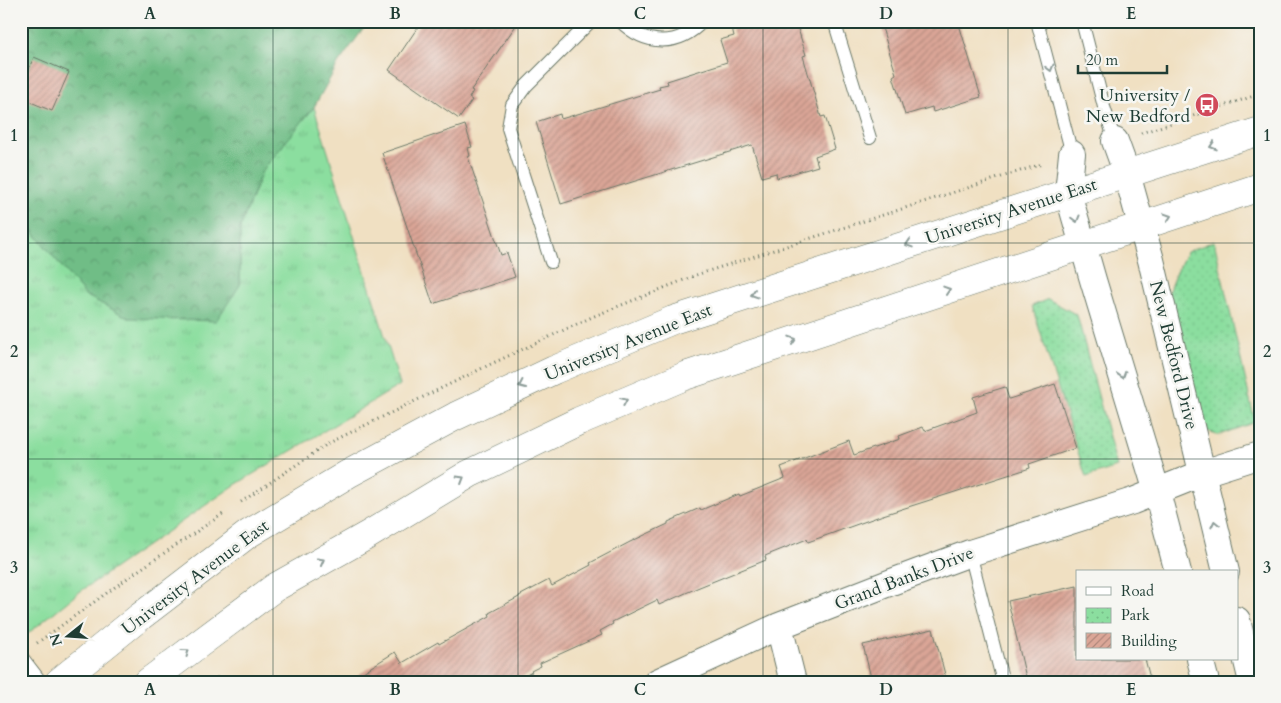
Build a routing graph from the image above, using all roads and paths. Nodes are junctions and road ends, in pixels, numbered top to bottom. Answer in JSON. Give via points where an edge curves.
{"nodes":[{"id":1,"x":591,"y":21,"type":"edge"},
{"id":2,"x":620,"y":21,"type":"edge"},
{"id":3,"x":702,"y":21,"type":"edge"},
{"id":4,"x":834,"y":21,"type":"edge"},
{"id":5,"x":1037,"y":21,"type":"edge"},
{"id":6,"x":1082,"y":21,"type":"edge"},
{"id":7,"x":1260,"y":94,"type":"edge"},
{"id":8,"x":1260,"y":132,"type":"edge"},
{"id":9,"x":1139,"y":133,"type":"dead end"},
{"id":10,"x":870,"y":138,"type":"dead end"},
{"id":11,"x":1115,"y":141,"type":"joint"},
{"id":12,"x":1072,"y":154,"type":"joint"},
{"id":13,"x":1127,"y":174,"type":"junction"},
{"id":14,"x":1260,"y":187,"type":"edge"},
{"id":15,"x":1068,"y":193,"type":"junction"},
{"id":16,"x":1142,"y":226,"type":"junction"},
{"id":17,"x":1083,"y":245,"type":"junction"},
{"id":18,"x":551,"y":262,"type":"dead end"},
{"id":19,"x":1260,"y":455,"type":"edge"},
{"id":20,"x":1203,"y":474,"type":"junction"},
{"id":21,"x":1157,"y":492,"type":"junction"},
{"id":22,"x":970,"y":553,"type":"junction"},
{"id":23,"x":1177,"y":570,"type":"edge"},
{"id":24,"x":1226,"y":570,"type":"edge"},
{"id":25,"x":1238,"y":624,"type":"edge"},
{"id":26,"x":779,"y":626,"type":"junction"},
{"id":27,"x":21,"y":656,"type":"edge"},
{"id":28,"x":1200,"y":660,"type":"edge"},
{"id":29,"x":216,"y":677,"type":"dead end"},
{"id":30,"x":41,"y":682,"type":"edge"},
{"id":31,"x":59,"y":682,"type":"edge"},
{"id":32,"x":148,"y":682,"type":"edge"},
{"id":33,"x":219,"y":682,"type":"edge"},
{"id":34,"x":657,"y":682,"type":"edge"},
{"id":35,"x":793,"y":682,"type":"edge"},
{"id":36,"x":1003,"y":682,"type":"edge"},
{"id":37,"x":1206,"y":682,"type":"edge"},
{"id":38,"x":1252,"y":682,"type":"edge"}],
"edges":[{"from":1,"to":18,"type":"lane","via":[[526,86],[512,105],[508,128]]},
{"from":2,"to":3,"type":"lane","via":[[630,31],[646,39],[663,41],[680,38],[696,29]]},
{"from":4,"to":10,"type":"lane"},
{"from":5,"to":12,"type":"lane","one_way":true},
{"from":6,"to":11,"type":"lane"},
{"from":7,"to":9,"type":"path"},
{"from":8,"to":13,"type":"main road","name":"University Avenue East","one_way":true},
{"from":11,"to":13,"type":"street","name":"New Bedford Drive"},
{"from":12,"to":15,"type":"street"},
{"from":13,"to":15,"type":"main road","name":"University Avenue East"},
{"from":13,"to":16,"type":"street","name":"New Bedford Drive"},
{"from":16,"to":14,"type":"main road","one_way":true},
{"from":15,"to":17,"type":"street","one_way":true},
{"from":15,"to":31,"type":"main road","name":"University Avenue East","one_way":true,"via":[[673,320],[456,416],[348,474],[248,534]]},
{"from":16,"to":17,"type":"main road"},
{"from":16,"to":20,"type":"street","name":"New Bedford Drive"},
{"from":17,"to":21,"type":"street","one_way":true},
{"from":32,"to":17,"type":"main road","one_way":true,"via":[[274,588],[469,474],[579,421],[685,376]]},
{"from":19,"to":20,"type":"street","name":"Grand Banks Drive"},
{"from":20,"to":21,"type":"street","name":"Grand Banks Drive"},
{"from":24,"to":20,"type":"street","name":"New Bedford Drive","one_way":true},
{"from":21,"to":22,"type":"street","name":"Grand Banks Drive"},
{"from":21,"to":23,"type":"street"},
{"from":22,"to":26,"type":"street","name":"Grand Banks Drive"},
{"from":22,"to":36,"type":"lane"},
{"from":25,"to":38,"type":"street"},
{"from":26,"to":34,"type":"street","name":"Grand Banks Drive"},
{"from":26,"to":35,"type":"street"},
{"from":27,"to":30,"type":"lane"},
{"from":28,"to":37,"type":"street"},
{"from":29,"to":33,"type":"path"}]}
